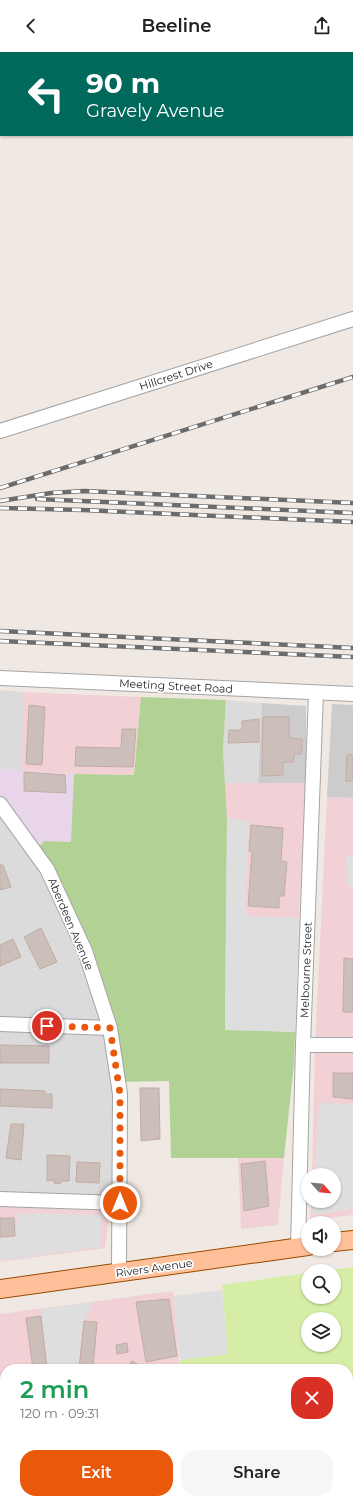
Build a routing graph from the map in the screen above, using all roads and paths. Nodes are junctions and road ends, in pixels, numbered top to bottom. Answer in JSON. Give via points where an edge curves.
{"nodes":[{"id":1,"x":353,"y":319,"type":"edge"},
{"id":2,"x":0,"y":431,"type":"edge"},
{"id":3,"x":0,"y":678,"type":"edge"},
{"id":4,"x":316,"y":693,"type":"junction"},
{"id":5,"x":353,"y":694,"type":"edge"},
{"id":6,"x":0,"y":804,"type":"edge"},
{"id":7,"x":0,"y":1024,"type":"edge"},
{"id":8,"x":110,"y":1028,"type":"junction"},
{"id":9,"x":303,"y":1045,"type":"junction"},
{"id":10,"x":353,"y":1045,"type":"edge"},
{"id":11,"x":0,"y":1199,"type":"edge"},
{"id":12,"x":120,"y":1203,"type":"junction"},
{"id":13,"x":303,"y":1216,"type":"edge"},
{"id":14,"x":353,"y":1240,"type":"edge"},
{"id":15,"x":341,"y":1241,"type":"edge"},
{"id":16,"x":301,"y":1247,"type":"edge"},
{"id":17,"x":119,"y":1273,"type":"junction"},
{"id":18,"x":0,"y":1289,"type":"edge"}],
"edges":[{"from":1,"to":2,"type":"street","name":"Hillcrest Drive"},
{"from":3,"to":4,"type":"street","name":"Meeting Street Road"},
{"from":4,"to":5,"type":"street","name":"Meeting Street Road"},
{"from":4,"to":9,"type":"street","name":"Melbourne Street"},
{"from":6,"to":8,"type":"street","name":"Aberdeen Avenue","via":[[47,869],[85,951]]},
{"from":7,"to":8,"type":"street"},
{"from":8,"to":12,"type":"street","name":"Aberdeen Avenue","via":[[120,1094]]},
{"from":9,"to":10,"type":"street"},
{"from":9,"to":13,"type":"street","name":"Melbourne Street"},
{"from":11,"to":12,"type":"street"},
{"from":12,"to":17,"type":"street","name":"Aberdeen Avenue"},
{"from":14,"to":15,"type":"main road"},
{"from":16,"to":17,"type":"main road","name":"Rivers Avenue"},
{"from":17,"to":18,"type":"main road","name":"Rivers Avenue"}]}
